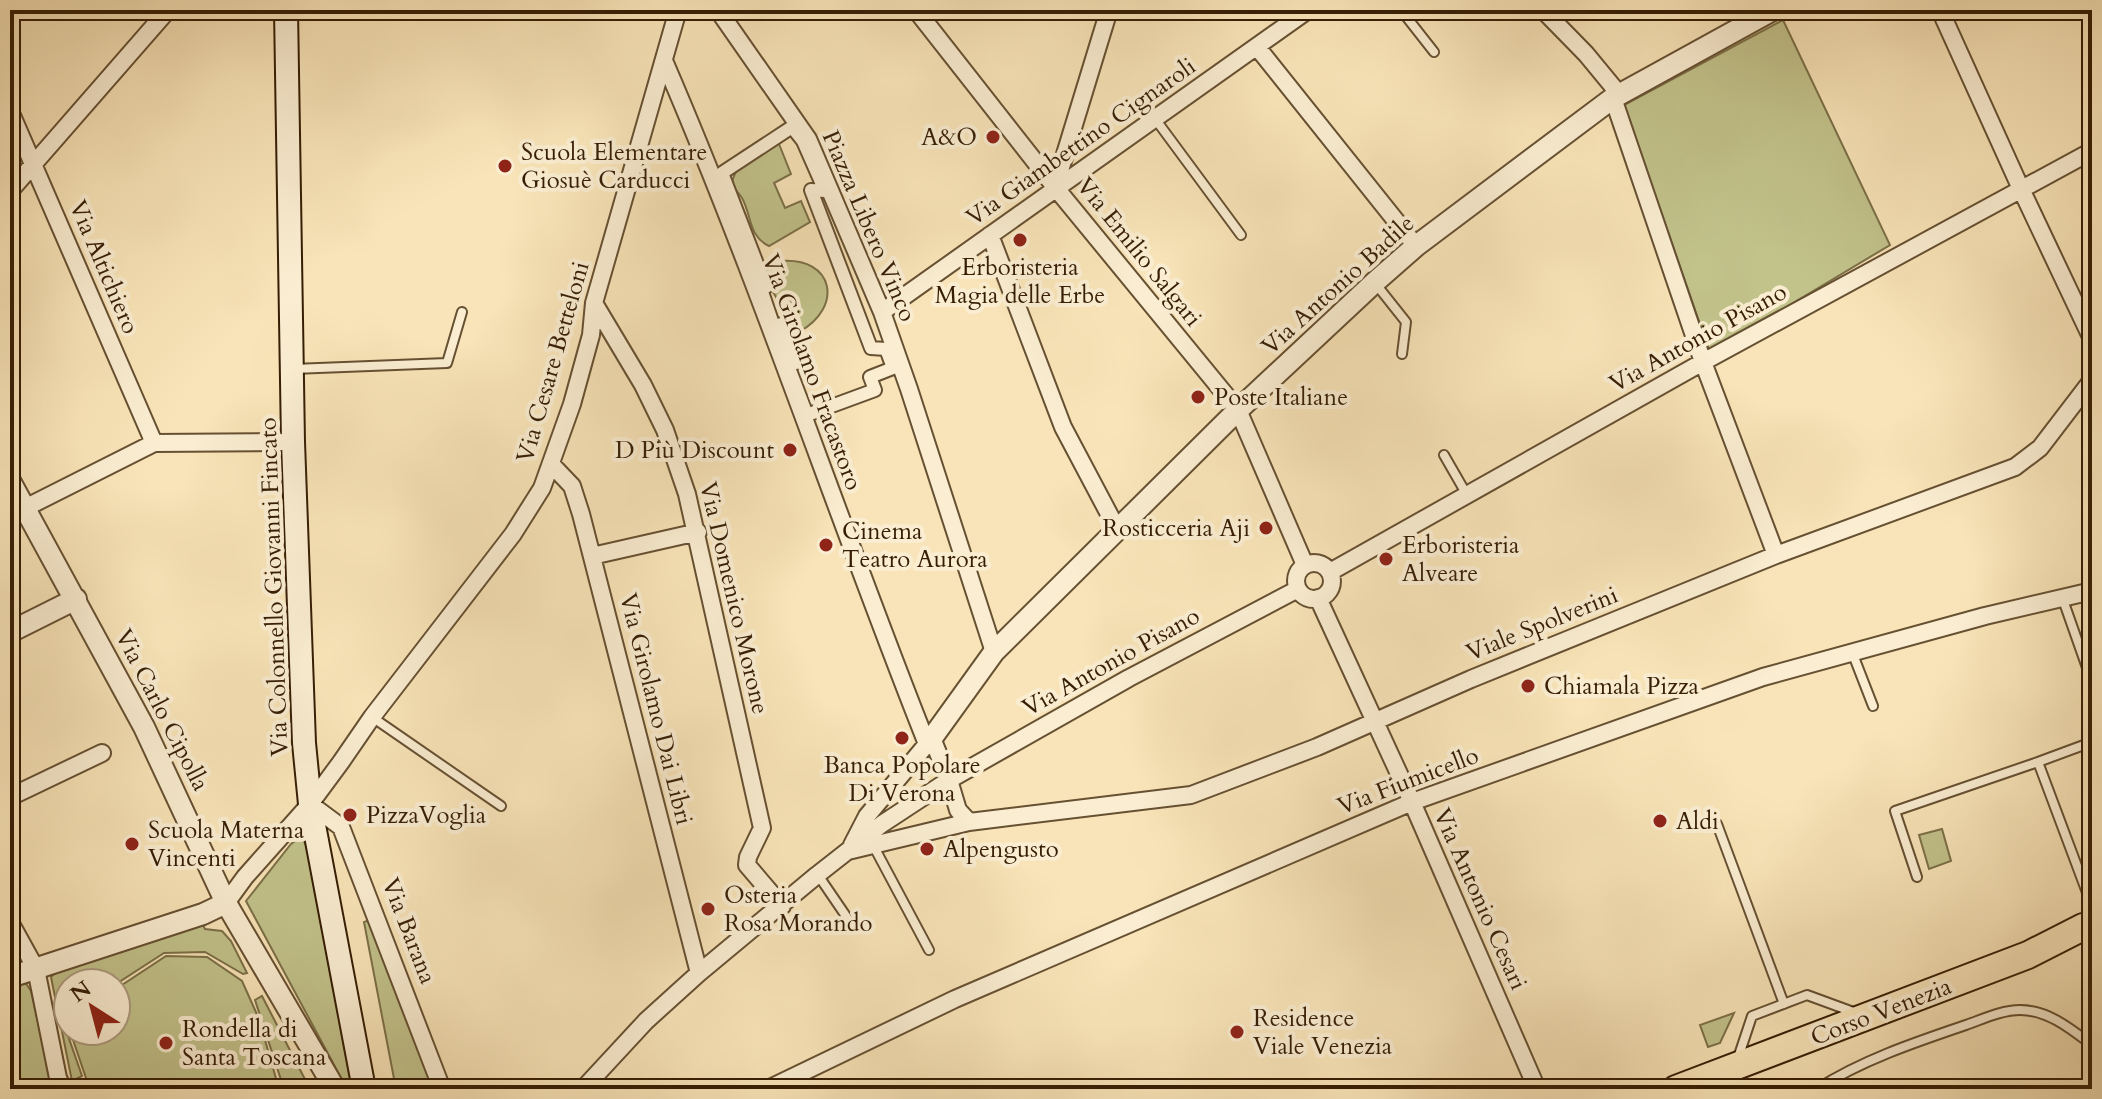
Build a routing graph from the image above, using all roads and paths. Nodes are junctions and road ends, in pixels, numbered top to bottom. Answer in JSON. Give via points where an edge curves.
{"nodes":[{"id":1,"x":168,"y":10,"type":"edge"},
{"id":2,"x":286,"y":10,"type":"edge"},
{"id":3,"x":678,"y":10,"type":"edge"},
{"id":4,"x":718,"y":10,"type":"edge"},
{"id":5,"x":916,"y":10,"type":"edge"},
{"id":6,"x":1109,"y":10,"type":"edge"},
{"id":7,"x":1308,"y":10,"type":"edge"},
{"id":8,"x":1401,"y":10,"type":"edge"},
{"id":9,"x":1543,"y":10,"type":"edge"},
{"id":10,"x":1773,"y":10,"type":"edge"},
{"id":11,"x":1940,"y":10,"type":"edge"},
{"id":12,"x":1257,"y":47,"type":"junction"},
{"id":13,"x":1434,"y":52,"type":"dead end"},
{"id":14,"x":665,"y":63,"type":"junction"},
{"id":15,"x":1616,"y":96,"type":"junction"},
{"id":16,"x":10,"y":111,"type":"edge"},
{"id":17,"x":1156,"y":120,"type":"junction"},
{"id":18,"x":2092,"y":151,"type":"edge"},
{"id":19,"x":34,"y":165,"type":"junction"},
{"id":20,"x":1055,"y":187,"type":"junction"},
{"id":21,"x":2021,"y":189,"type":"junction"},
{"id":22,"x":10,"y":191,"type":"edge"},
{"id":23,"x":990,"y":235,"type":"junction"},
{"id":24,"x":1241,"y":235,"type":"dead end"},
{"id":25,"x":1416,"y":246,"type":"junction"},
{"id":26,"x":1375,"y":282,"type":"junction"},
{"id":27,"x":594,"y":303,"type":"junction"},
{"id":28,"x":462,"y":312,"type":"dead end"},
{"id":29,"x":882,"y":312,"type":"junction"},
{"id":30,"x":2092,"y":339,"type":"edge"},
{"id":31,"x":1402,"y":354,"type":"dead end"},
{"id":32,"x":795,"y":361,"type":"joint"},
{"id":33,"x":1703,"y":362,"type":"junction"},
{"id":34,"x":293,"y":369,"type":"junction"},
{"id":35,"x":2092,"y":380,"type":"edge"},
{"id":36,"x":1238,"y":410,"type":"junction"},
{"id":37,"x":293,"y":442,"type":"junction"},
{"id":38,"x":154,"y":443,"type":"junction"},
{"id":39,"x":1444,"y":455,"type":"dead end"},
{"id":40,"x":551,"y":464,"type":"junction"},
{"id":41,"x":10,"y":481,"type":"edge"},
{"id":42,"x":1467,"y":496,"type":"junction"},
{"id":43,"x":25,"y":508,"type":"junction"},
{"id":44,"x":1117,"y":529,"type":"junction"},
{"id":45,"x":698,"y":532,"type":"junction"},
{"id":46,"x":1776,"y":555,"type":"junction"},
{"id":47,"x":592,"y":556,"type":"junction"},
{"id":48,"x":1305,"y":565,"type":"junction"},
{"id":49,"x":1330,"y":572,"type":"junction"},
{"id":50,"x":1298,"y":589,"type":"junction"},
{"id":51,"x":2092,"y":591,"type":"edge"},
{"id":52,"x":2062,"y":597,"type":"junction"},
{"id":53,"x":1318,"y":598,"type":"junction"},
{"id":54,"x":76,"y":599,"type":"junction"},
{"id":55,"x":10,"y":632,"type":"edge"},
{"id":56,"x":994,"y":652,"type":"junction"},
{"id":57,"x":1852,"y":652,"type":"junction"},
{"id":58,"x":2092,"y":682,"type":"edge"},
{"id":59,"x":1873,"y":706,"type":"dead end"},
{"id":60,"x":372,"y":717,"type":"junction"},
{"id":61,"x":1375,"y":722,"type":"junction"},
{"id":62,"x":929,"y":741,"type":"junction"},
{"id":63,"x":2092,"y":742,"type":"edge"},
{"id":64,"x":102,"y":753,"type":"dead end"},
{"id":65,"x":2038,"y":762,"type":"junction"},
{"id":66,"x":949,"y":780,"type":"junction"},
{"id":67,"x":10,"y":797,"type":"edge"},
{"id":68,"x":1412,"y":802,"type":"junction"},
{"id":69,"x":310,"y":804,"type":"junction"},
{"id":70,"x":501,"y":806,"type":"dead end"},
{"id":71,"x":969,"y":822,"type":"junction"},
{"id":72,"x":1717,"y":824,"type":"dead end"},
{"id":73,"x":872,"y":845,"type":"junction"},
{"id":74,"x":848,"y":851,"type":"junction"},
{"id":75,"x":817,"y":875,"type":"junction"},
{"id":76,"x":1917,"y":877,"type":"dead end"},
{"id":77,"x":226,"y":903,"type":"junction"},
{"id":78,"x":782,"y":906,"type":"junction"},
{"id":79,"x":848,"y":919,"type":"dead end"},
{"id":80,"x":2090,"y":919,"type":"edge"},
{"id":81,"x":10,"y":922,"type":"edge"},
{"id":82,"x":929,"y":950,"type":"dead end"},
{"id":83,"x":36,"y":969,"type":"junction"},
{"id":84,"x":699,"y":973,"type":"junction"},
{"id":85,"x":10,"y":977,"type":"edge"},
{"id":86,"x":1784,"y":1004,"type":"junction"},
{"id":87,"x":1868,"y":1018,"type":"junction"},
{"id":88,"x":2092,"y":1045,"type":"edge"},
{"id":89,"x":1735,"y":1067,"type":"junction"},
{"id":90,"x":1824,"y":1086,"type":"edge"},
{"id":91,"x":63,"y":1089,"type":"edge"},
{"id":92,"x":335,"y":1089,"type":"edge"},
{"id":93,"x":364,"y":1089,"type":"edge"},
{"id":94,"x":442,"y":1089,"type":"edge"},
{"id":95,"x":583,"y":1089,"type":"edge"},
{"id":96,"x":768,"y":1089,"type":"edge"},
{"id":97,"x":1537,"y":1089,"type":"edge"},
{"id":98,"x":1676,"y":1089,"type":"edge"}],
"edges":[{"from":1,"to":19,"type":"street"},
{"from":2,"to":34,"type":"main road","name":"Via Colonnello Giovanni Fincato"},
{"from":3,"to":14,"type":"street","name":"Via Cesare Betteloni"},
{"from":4,"to":29,"type":"street","name":"Piazza Libero Vinco","via":[[808,139]]},
{"from":5,"to":20,"type":"street","name":"Via Emilio Salgari"},
{"from":6,"to":20,"type":"street"},
{"from":7,"to":12,"type":"street","name":"Via Giambettino Cignaroli"},
{"from":8,"to":13,"type":"lane"},
{"from":9,"to":15,"type":"street","via":[[1586,54]]},
{"from":10,"to":15,"type":"street","name":"Via Antonio Badile"},
{"from":11,"to":21,"type":"street"},
{"from":12,"to":17,"type":"street","name":"Via Giambettino Cignaroli"},
{"from":12,"to":25,"type":"street"},
{"from":14,"to":27,"type":"street","name":"Via Cesare Betteloni"},
{"from":14,"to":62,"type":"street","name":"Via Girolamo Fracastoro","via":[[711,171],[883,635]]},
{"from":15,"to":25,"type":"street","name":"Via Antonio Badile"},
{"from":15,"to":33,"type":"street"},
{"from":16,"to":19,"type":"street","name":"Via Altichiero"},
{"from":17,"to":20,"type":"street","name":"Via Giambettino Cignaroli"},
{"from":17,"to":24,"type":"lane"},
{"from":18,"to":21,"type":"street","name":"Via Antonio Pisano"},
{"from":19,"to":22,"type":"street"},
{"from":19,"to":38,"type":"street","name":"Via Altichiero"},
{"from":20,"to":23,"type":"street","name":"Via Giambettino Cignaroli"},
{"from":20,"to":36,"type":"street","name":"Via Emilio Salgari"},
{"from":21,"to":30,"type":"street"},
{"from":21,"to":33,"type":"street","name":"Via Antonio Pisano"},
{"from":23,"to":29,"type":"street","name":"Via Giambettino Cignaroli"},
{"from":23,"to":44,"type":"street","via":[[1063,427]]},
{"from":25,"to":26,"type":"street","name":"Via Antonio Badile"},
{"from":26,"to":31,"type":"lane","via":[[1406,322]]},
{"from":26,"to":36,"type":"street","name":"Via Antonio Badile"},
{"from":27,"to":40,"type":"street","name":"Via Cesare Betteloni","via":[[591,335]]},
{"from":27,"to":45,"type":"street","name":"Via Domenico Morone","via":[[665,430]]},
{"from":28,"to":34,"type":"lane","via":[[447,363]]},
{"from":29,"to":56,"type":"street","name":"Piazza Libero Vinco"},
{"from":32,"to":32,"type":"street","name":"Piazza Libero Vinco","via":[[781,324],[774,327],[761,289],[766,287],[722,173],[792,127],[825,191],[811,190],[871,348],[886,349],[893,368],[870,377],[875,390],[807,415],[788,365]]},
{"from":33,"to":42,"type":"street","name":"Via Antonio Pisano"},
{"from":33,"to":46,"type":"street"},
{"from":34,"to":37,"type":"main road","name":"Via Colonnello Giovanni Fincato"},
{"from":35,"to":46,"type":"street","name":"Viale Spolverini","via":[[2040,448],[2015,467]]},
{"from":36,"to":44,"type":"street","name":"Via Antonio Badile"},
{"from":36,"to":48,"type":"street"},
{"from":37,"to":38,"type":"street"},
{"from":37,"to":69,"type":"main road","name":"Via Colonnello Giovanni Fincato"},
{"from":38,"to":43,"type":"street"},
{"from":39,"to":42,"type":"lane"},
{"from":40,"to":47,"type":"street","name":"Via Girolamo Dai Libri","via":[[572,486]]},
{"from":40,"to":60,"type":"street","name":"Via Cesare Betteloni","via":[[513,534]]},
{"from":41,"to":43,"type":"street","name":"Via Carlo Cipolla"},
{"from":42,"to":49,"type":"street","name":"Via Antonio Pisano"},
{"from":43,"to":54,"type":"street","name":"Via Carlo Cipolla"},
{"from":44,"to":56,"type":"street","name":"Via Antonio Badile"},
{"from":45,"to":47,"type":"street"},
{"from":45,"to":78,"type":"street","name":"Via Domenico Morone","via":[[762,828],[747,865]]},
{"from":46,"to":61,"type":"street","name":"Viale Spolverini"},
{"from":47,"to":84,"type":"street","name":"Via Girolamo Dai Libri"},
{"from":48,"to":49,"type":"street","via":[[1319,563]]},
{"from":48,"to":50,"type":"street","via":[[1296,576]]},
{"from":49,"to":53,"type":"street","via":[[1330,588]]},
{"from":50,"to":53,"type":"street","via":[[1306,598]]},
{"from":50,"to":66,"type":"street","name":"Via Antonio Pisano"},
{"from":51,"to":52,"type":"street","name":"Via Fiumicello"},
{"from":52,"to":57,"type":"street","name":"Via Fiumicello"},
{"from":52,"to":58,"type":"lane"},
{"from":53,"to":61,"type":"street","name":"Via Antonio Cesari"},
{"from":54,"to":55,"type":"street"},
{"from":54,"to":77,"type":"street","name":"Via Carlo Cipolla","via":[[144,727]]},
{"from":56,"to":62,"type":"street","name":"Via Antonio Badile"},
{"from":57,"to":59,"type":"lane"},
{"from":57,"to":68,"type":"street","name":"Via Fiumicello","via":[[1763,677]]},
{"from":60,"to":69,"type":"street","name":"Via Cesare Betteloni"},
{"from":60,"to":70,"type":"lane"},
{"from":61,"to":68,"type":"street","name":"Via Antonio Cesari"},
{"from":61,"to":71,"type":"street","name":"Viale Spolverini","via":[[1191,795]]},
{"from":62,"to":66,"type":"street","name":"Via Girolamo Fracastoro"},
{"from":62,"to":74,"type":"street","via":[[867,816]]},
{"from":63,"to":65,"type":"lane"},
{"from":64,"to":67,"type":"street"},
{"from":65,"to":76,"type":"lane","via":[[1895,811]]},
{"from":65,"to":80,"type":"lane"},
{"from":66,"to":71,"type":"street","name":"Via Girolamo Fracastoro","via":[[958,810]]},
{"from":66,"to":74,"type":"street","name":"Via Antonio Pisano"},
{"from":68,"to":96,"type":"street","name":"Via Fiumicello","via":[[952,994]]},
{"from":68,"to":97,"type":"street","name":"Via Antonio Cesari"},
{"from":69,"to":77,"type":"street"},
{"from":69,"to":93,"type":"main road"},
{"from":69,"to":94,"type":"street","name":"Via Barana","via":[[341,827]]},
{"from":71,"to":73,"type":"street","name":"Viale Spolverini"},
{"from":72,"to":86,"type":"lane"},
{"from":73,"to":74,"type":"street","name":"Viale Spolverini"},
{"from":73,"to":82,"type":"lane"},
{"from":74,"to":75,"type":"street","name":"Via Antonio Pisano"},
{"from":75,"to":78,"type":"street","name":"Via Antonio Pisano"},
{"from":75,"to":79,"type":"lane"},
{"from":77,"to":83,"type":"street"},
{"from":77,"to":92,"type":"street","name":"Via Carlo Cipolla"},
{"from":78,"to":84,"type":"street","name":"Via Antonio Pisano"},
{"from":80,"to":87,"type":"main road","name":"Corso Venezia","via":[[2028,955]]},
{"from":81,"to":83,"type":"street"},
{"from":83,"to":85,"type":"street"},
{"from":83,"to":91,"type":"street"},
{"from":84,"to":95,"type":"street","name":"Via Antonio Pisano"},
{"from":86,"to":87,"type":"lane","via":[[1807,995]]},
{"from":86,"to":89,"type":"lane","via":[[1752,1016]]},
{"from":87,"to":89,"type":"main road","name":"Corso Venezia"},
{"from":88,"to":90,"type":"lane","via":[[2050,1018],[2012,1011],[1871,1061]]},
{"from":89,"to":98,"type":"main road","name":"Corso Venezia"}]}
